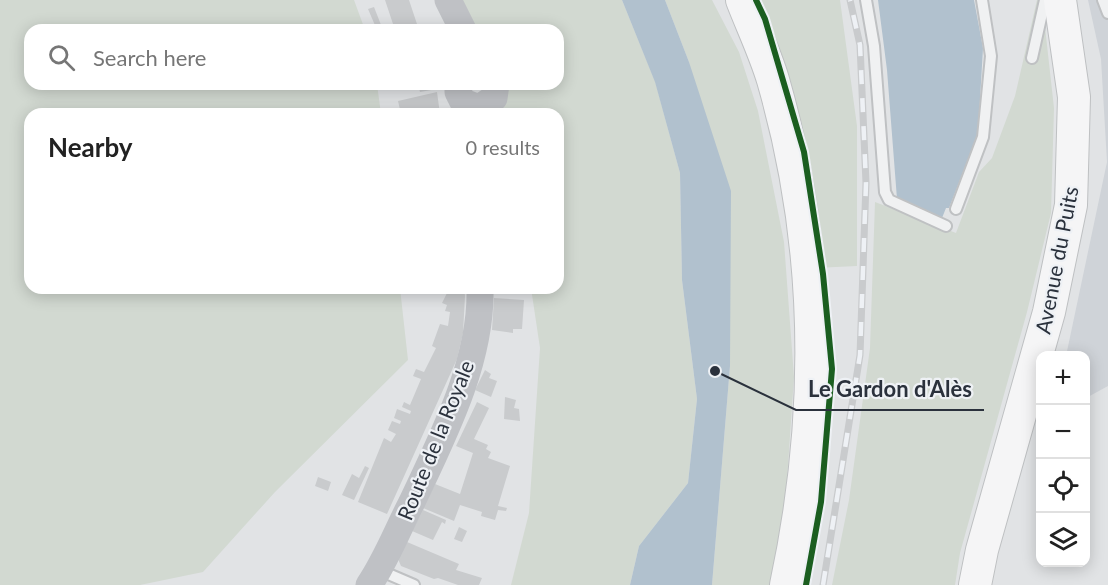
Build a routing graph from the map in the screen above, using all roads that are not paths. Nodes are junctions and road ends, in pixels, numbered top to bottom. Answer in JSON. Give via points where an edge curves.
{"nodes":[{"id":1,"x":447,"y":0,"type":"edge"},
{"id":2,"x":742,"y":0,"type":"edge"},
{"id":3,"x":866,"y":0,"type":"edge"},
{"id":4,"x":982,"y":0,"type":"edge"},
{"id":5,"x":1045,"y":0,"type":"edge"},
{"id":6,"x":1060,"y":0,"type":"edge"},
{"id":7,"x":1103,"y":0,"type":"edge"},
{"id":8,"x":1108,"y":13,"type":"edge"},
{"id":9,"x":452,"y":24,"type":"edge"},
{"id":10,"x":460,"y":24,"type":"edge"},
{"id":11,"x":1032,"y":58,"type":"dead end"},
{"id":12,"x":956,"y":209,"type":"dead end"},
{"id":13,"x":946,"y":226,"type":"dead end"},
{"id":14,"x":480,"y":294,"type":"edge"},
{"id":15,"x":374,"y":578,"type":"edge"},
{"id":16,"x":414,"y":585,"type":"edge"},
{"id":17,"x":786,"y":585,"type":"edge"},
{"id":18,"x":975,"y":585,"type":"edge"}],
"edges":[{"from":1,"to":9,"type":"main road"},
{"from":1,"to":10,"type":"main road"},
{"from":2,"to":17,"type":"main road","via":[[773,79],[786,135],[811,298],[806,478]]},
{"from":3,"to":13,"type":"lane","via":[[874,46],[885,192],[889,200]]},
{"from":4,"to":12,"type":"lane","via":[[991,56],[983,137]]},
{"from":5,"to":11,"type":"lane"},
{"from":6,"to":18,"type":"main road","name":"Avenue du Puits","via":[[1074,97],[1071,205],[1049,312]]},
{"from":7,"to":8,"type":"lane"},
{"from":14,"to":15,"type":"main road","name":"Route de la Royale","via":[[481,317],[464,380],[429,466]]},
{"from":15,"to":16,"type":"lane"}]}
